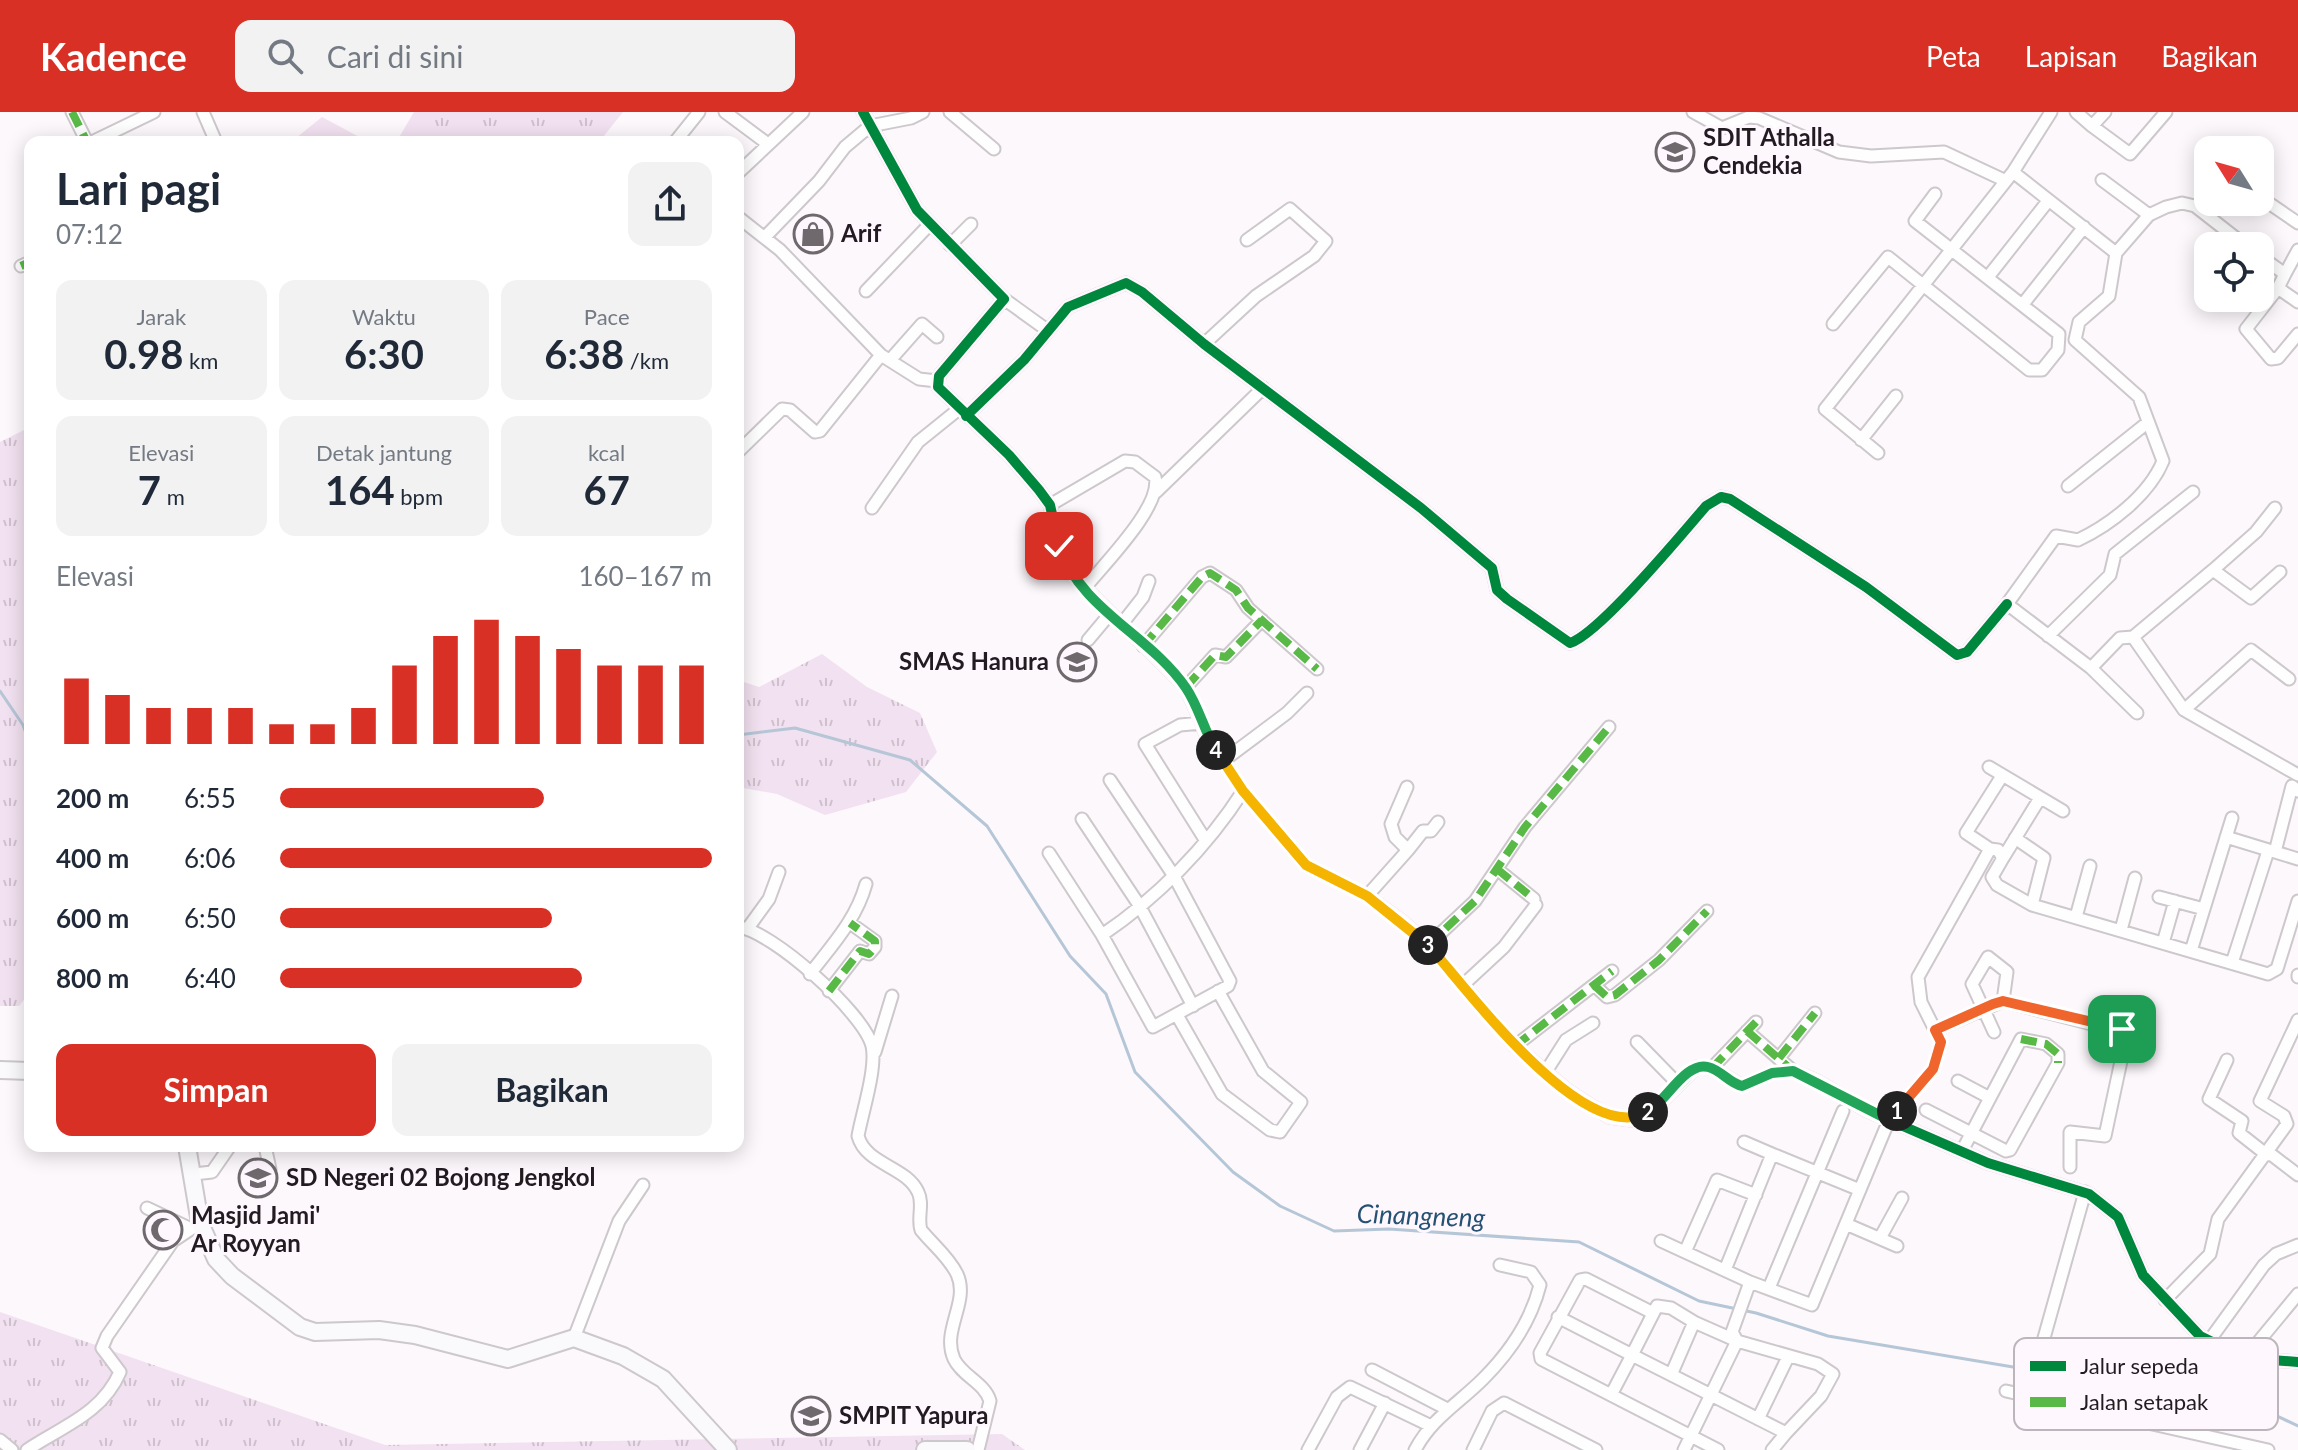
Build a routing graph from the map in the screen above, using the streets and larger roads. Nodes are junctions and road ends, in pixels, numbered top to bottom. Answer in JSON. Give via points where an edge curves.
{"nodes":[{"id":1,"x":72,"y":112,"type":"edge"},
{"id":2,"x":154,"y":112,"type":"edge"},
{"id":3,"x":203,"y":112,"type":"edge"},
{"id":4,"x":699,"y":112,"type":"edge"},
{"id":5,"x":725,"y":112,"type":"edge"},
{"id":6,"x":803,"y":112,"type":"edge"},
{"id":7,"x":863,"y":112,"type":"edge"},
{"id":8,"x":923,"y":112,"type":"edge"},
{"id":9,"x":950,"y":112,"type":"edge"},
{"id":10,"x":1693,"y":112,"type":"edge"},
{"id":11,"x":2051,"y":112,"type":"edge"},
{"id":12,"x":2076,"y":112,"type":"edge"},
{"id":13,"x":2105,"y":112,"type":"edge"},
{"id":14,"x":2166,"y":112,"type":"edge"},
{"id":15,"x":870,"y":126,"type":"junction"},
{"id":16,"x":2092,"y":126,"type":"junction"},
{"id":17,"x":86,"y":136,"type":"edge"},
{"id":18,"x":103,"y":136,"type":"edge"},
{"id":19,"x":213,"y":136,"type":"edge"},
{"id":20,"x":680,"y":136,"type":"edge"},
{"id":21,"x":768,"y":144,"type":"junction"},
{"id":22,"x":994,"y":149,"type":"dead end"},
{"id":23,"x":744,"y":167,"type":"edge"},
{"id":24,"x":2010,"y":176,"type":"junction"},
{"id":25,"x":2102,"y":180,"type":"dead end"},
{"id":26,"x":1935,"y":194,"type":"dead end"},
{"id":27,"x":2048,"y":201,"type":"junction"},
{"id":28,"x":2274,"y":207,"type":"edge"},
{"id":29,"x":2149,"y":215,"type":"junction"},
{"id":30,"x":744,"y":221,"type":"edge"},
{"id":31,"x":2298,"y":223,"type":"edge"},
{"id":32,"x":930,"y":224,"type":"junction"},
{"id":33,"x":971,"y":224,"type":"dead end"},
{"id":34,"x":2084,"y":227,"type":"junction"},
{"id":35,"x":2228,"y":232,"type":"edge"},
{"id":36,"x":765,"y":237,"type":"junction"},
{"id":37,"x":1247,"y":240,"type":"dead end"},
{"id":38,"x":950,"y":245,"type":"junction"},
{"id":39,"x":1952,"y":249,"type":"junction"},
{"id":40,"x":2298,"y":250,"type":"edge"},
{"id":41,"x":2116,"y":253,"type":"junction"},
{"id":42,"x":2274,"y":266,"type":"edge"},
{"id":43,"x":2285,"y":274,"type":"junction"},
{"id":44,"x":1988,"y":277,"type":"junction"},
{"id":45,"x":1924,"y":285,"type":"junction"},
{"id":46,"x":2278,"y":288,"type":"junction"},
{"id":47,"x":866,"y":291,"type":"dead end"},
{"id":48,"x":1004,"y":299,"type":"junction"},
{"id":49,"x":2298,"y":302,"type":"edge"},
{"id":50,"x":2023,"y":304,"type":"junction"},
{"id":51,"x":1833,"y":324,"type":"dead end"},
{"id":52,"x":1047,"y":330,"type":"junction"},
{"id":53,"x":2298,"y":334,"type":"edge"},
{"id":54,"x":937,"y":337,"type":"dead end"},
{"id":55,"x":1204,"y":344,"type":"junction"},
{"id":56,"x":886,"y":357,"type":"junction"},
{"id":57,"x":937,"y":381,"type":"junction"},
{"id":58,"x":1263,"y":388,"type":"junction"},
{"id":59,"x":1896,"y":396,"type":"dead end"},
{"id":60,"x":962,"y":412,"type":"junction"},
{"id":61,"x":2147,"y":423,"type":"junction"},
{"id":62,"x":1861,"y":440,"type":"junction"},
{"id":63,"x":744,"y":446,"type":"edge"},
{"id":64,"x":1878,"y":453,"type":"dead end"},
{"id":65,"x":2068,"y":486,"type":"dead end"},
{"id":66,"x":1155,"y":492,"type":"junction"},
{"id":67,"x":2193,"y":492,"type":"dead end"},
{"id":68,"x":1050,"y":505,"type":"junction"},
{"id":69,"x":872,"y":508,"type":"dead end"},
{"id":70,"x":2275,"y":508,"type":"dead end"},
{"id":71,"x":2213,"y":570,"type":"junction"},
{"id":72,"x":2280,"y":572,"type":"dead end"},
{"id":73,"x":1149,"y":581,"type":"dead end"},
{"id":74,"x":1084,"y":589,"type":"junction"},
{"id":75,"x":2007,"y":604,"type":"junction"},
{"id":76,"x":1109,"y":615,"type":"junction"},
{"id":77,"x":1262,"y":620,"type":"junction"},
{"id":78,"x":1121,"y":625,"type":"junction"},
{"id":79,"x":2048,"y":636,"type":"junction"},
{"id":80,"x":2133,"y":637,"type":"junction"},
{"id":81,"x":1088,"y":640,"type":"dead end"},
{"id":82,"x":1143,"y":646,"type":"junction"},
{"id":83,"x":2091,"y":668,"type":"junction"},
{"id":84,"x":1317,"y":669,"type":"dead end"},
{"id":85,"x":2289,"y":679,"type":"dead end"},
{"id":86,"x":1186,"y":687,"type":"junction"},
{"id":87,"x":1307,"y":693,"type":"dead end"},
{"id":88,"x":2184,"y":710,"type":"junction"},
{"id":89,"x":2137,"y":713,"type":"dead end"},
{"id":90,"x":1202,"y":723,"type":"junction"},
{"id":91,"x":1609,"y":727,"type":"dead end"},
{"id":92,"x":1223,"y":761,"type":"junction"},
{"id":93,"x":1989,"y":767,"type":"dead end"},
{"id":94,"x":2298,"y":775,"type":"edge"},
{"id":95,"x":2002,"y":776,"type":"junction"},
{"id":96,"x":1110,"y":780,"type":"dead end"},
{"id":97,"x":1407,"y":787,"type":"dead end"},
{"id":98,"x":1243,"y":791,"type":"junction"},
{"id":99,"x":2298,"y":791,"type":"edge"},
{"id":100,"x":2040,"y":798,"type":"junction"},
{"id":101,"x":2063,"y":811,"type":"dead end"},
{"id":102,"x":2232,"y":818,"type":"dead end"},
{"id":103,"x":1082,"y":819,"type":"dead end"},
{"id":104,"x":1438,"y":822,"type":"dead end"},
{"id":105,"x":2226,"y":837,"type":"junction"},
{"id":106,"x":2015,"y":838,"type":"junction"},
{"id":107,"x":1206,"y":841,"type":"junction"},
{"id":108,"x":1990,"y":849,"type":"junction"},
{"id":109,"x":1408,"y":850,"type":"junction"},
{"id":110,"x":2271,"y":851,"type":"junction"},
{"id":111,"x":1049,"y":853,"type":"dead end"},
{"id":112,"x":2003,"y":858,"type":"junction"},
{"id":113,"x":2298,"y":859,"type":"edge"},
{"id":114,"x":2090,"y":866,"type":"dead end"},
{"id":115,"x":1497,"y":869,"type":"junction"},
{"id":116,"x":779,"y":872,"type":"dead end"},
{"id":117,"x":1174,"y":876,"type":"junction"},
{"id":118,"x":2135,"y":878,"type":"dead end"},
{"id":119,"x":866,"y":884,"type":"dead end"},
{"id":120,"x":1367,"y":896,"type":"junction"},
{"id":121,"x":2159,"y":897,"type":"dead end"},
{"id":122,"x":2175,"y":901,"type":"junction"},
{"id":123,"x":2298,"y":901,"type":"edge"},
{"id":124,"x":1139,"y":905,"type":"junction"},
{"id":125,"x":2032,"y":905,"type":"junction"},
{"id":126,"x":2204,"y":909,"type":"junction"},
{"id":127,"x":1707,"y":911,"type":"dead end"},
{"id":128,"x":2076,"y":917,"type":"junction"},
{"id":129,"x":850,"y":923,"type":"junction"},
{"id":130,"x":744,"y":926,"type":"edge"},
{"id":131,"x":744,"y":927,"type":"edge"},
{"id":132,"x":2121,"y":930,"type":"junction"},
{"id":133,"x":1102,"y":935,"type":"junction"},
{"id":134,"x":2163,"y":943,"type":"junction"},
{"id":135,"x":1428,"y":945,"type":"junction"},
{"id":136,"x":2191,"y":951,"type":"junction"},
{"id":137,"x":2232,"y":963,"type":"junction"},
{"id":138,"x":1612,"y":971,"type":"dead end"},
{"id":139,"x":810,"y":974,"type":"junction"},
{"id":140,"x":1463,"y":985,"type":"junction"},
{"id":141,"x":1594,"y":985,"type":"junction"},
{"id":142,"x":829,"y":991,"type":"junction"},
{"id":143,"x":1218,"y":991,"type":"junction"},
{"id":144,"x":892,"y":996,"type":"dead end"},
{"id":145,"x":2003,"y":1001,"type":"junction"},
{"id":146,"x":1193,"y":1006,"type":"junction"},
{"id":147,"x":1981,"y":1009,"type":"junction"},
{"id":148,"x":1815,"y":1013,"type":"dead end"},
{"id":149,"x":1177,"y":1015,"type":"junction"},
{"id":150,"x":2298,"y":1020,"type":"edge"},
{"id":151,"x":1593,"y":1023,"type":"dead end"},
{"id":152,"x":1935,"y":1030,"type":"junction"},
{"id":153,"x":1994,"y":1032,"type":"dead end"},
{"id":154,"x":1637,"y":1042,"type":"dead end"},
{"id":155,"x":1515,"y":1046,"type":"junction"},
{"id":156,"x":873,"y":1056,"type":"junction"},
{"id":157,"x":1779,"y":1058,"type":"junction"},
{"id":158,"x":2227,"y":1060,"type":"dead end"},
{"id":159,"x":1712,"y":1068,"type":"junction"},
{"id":160,"x":0,"y":1070,"type":"edge"},
{"id":161,"x":24,"y":1071,"type":"edge"},
{"id":162,"x":1793,"y":1071,"type":"junction"},
{"id":163,"x":1545,"y":1073,"type":"junction"},
{"id":164,"x":1958,"y":1081,"type":"dead end"},
{"id":165,"x":1678,"y":1084,"type":"junction"},
{"id":166,"x":1990,"y":1098,"type":"junction"},
{"id":167,"x":1926,"y":1110,"type":"dead end"},
{"id":168,"x":1843,"y":1111,"type":"dead end"},
{"id":169,"x":1889,"y":1120,"type":"junction"},
{"id":170,"x":1972,"y":1133,"type":"junction"},
{"id":171,"x":1744,"y":1142,"type":"dead end"},
{"id":172,"x":1962,"y":1151,"type":"junction"},
{"id":173,"x":188,"y":1152,"type":"edge"},
{"id":174,"x":226,"y":1152,"type":"edge"},
{"id":175,"x":266,"y":1152,"type":"edge"},
{"id":176,"x":1772,"y":1154,"type":"junction"},
{"id":177,"x":2268,"y":1154,"type":"junction"},
{"id":178,"x":2070,"y":1167,"type":"dead end"},
{"id":179,"x":270,"y":1169,"type":"dead end"},
{"id":180,"x":1816,"y":1173,"type":"junction"},
{"id":181,"x":194,"y":1174,"type":"junction"},
{"id":182,"x":2298,"y":1175,"type":"edge"},
{"id":183,"x":643,"y":1185,"type":"dead end"},
{"id":184,"x":1860,"y":1190,"type":"junction"},
{"id":185,"x":2085,"y":1192,"type":"junction"},
{"id":186,"x":1756,"y":1195,"type":"junction"},
{"id":187,"x":1902,"y":1198,"type":"dead end"},
{"id":188,"x":147,"y":1208,"type":"dead end"},
{"id":189,"x":1846,"y":1224,"type":"junction"},
{"id":190,"x":195,"y":1226,"type":"junction"},
{"id":191,"x":1880,"y":1238,"type":"junction"},
{"id":192,"x":1661,"y":1241,"type":"dead end"},
{"id":193,"x":2298,"y":1245,"type":"edge"},
{"id":194,"x":1897,"y":1246,"type":"dead end"},
{"id":195,"x":1685,"y":1252,"type":"junction"},
{"id":196,"x":1500,"y":1265,"type":"dead end"},
{"id":197,"x":1725,"y":1270,"type":"junction"},
{"id":198,"x":1748,"y":1288,"type":"junction"},
{"id":199,"x":1769,"y":1288,"type":"junction"},
{"id":200,"x":2298,"y":1294,"type":"edge"},
{"id":201,"x":2165,"y":1300,"type":"junction"},
{"id":202,"x":1653,"y":1313,"type":"junction"},
{"id":203,"x":1558,"y":1317,"type":"junction"},
{"id":204,"x":1694,"y":1322,"type":"junction"},
{"id":205,"x":574,"y":1338,"type":"junction"},
{"id":206,"x":2044,"y":1338,"type":"edge"},
{"id":207,"x":2206,"y":1338,"type":"edge"},
{"id":208,"x":2211,"y":1338,"type":"edge"},
{"id":209,"x":2262,"y":1338,"type":"edge"},
{"id":210,"x":1737,"y":1341,"type":"junction"},
{"id":211,"x":1632,"y":1355,"type":"junction"},
{"id":212,"x":1788,"y":1357,"type":"junction"},
{"id":213,"x":2278,"y":1360,"type":"edge"},
{"id":214,"x":2298,"y":1362,"type":"edge"},
{"id":215,"x":1372,"y":1370,"type":"dead end"},
{"id":216,"x":1671,"y":1375,"type":"junction"},
{"id":217,"x":2006,"y":1391,"type":"dead end"},
{"id":218,"x":2014,"y":1392,"type":"edge"},
{"id":219,"x":1611,"y":1395,"type":"junction"},
{"id":220,"x":1711,"y":1396,"type":"junction"},
{"id":221,"x":1385,"y":1403,"type":"junction"},
{"id":222,"x":1447,"y":1409,"type":"junction"},
{"id":223,"x":1758,"y":1419,"type":"junction"},
{"id":224,"x":1429,"y":1425,"type":"junction"},
{"id":225,"x":2181,"y":1430,"type":"edge"},
{"id":226,"x":1786,"y":1433,"type":"junction"},
{"id":227,"x":1691,"y":1437,"type":"junction"},
{"id":228,"x":0,"y":1440,"type":"edge"},
{"id":229,"x":1478,"y":1449,"type":"edge"},
{"id":230,"x":12,"y":1450,"type":"edge"},
{"id":231,"x":27,"y":1450,"type":"edge"},
{"id":232,"x":728,"y":1450,"type":"edge"},
{"id":233,"x":925,"y":1450,"type":"edge"},
{"id":234,"x":967,"y":1450,"type":"edge"},
{"id":235,"x":978,"y":1450,"type":"edge"},
{"id":236,"x":1308,"y":1450,"type":"edge"},
{"id":237,"x":1360,"y":1450,"type":"edge"},
{"id":238,"x":1415,"y":1450,"type":"edge"},
{"id":239,"x":1596,"y":1450,"type":"edge"},
{"id":240,"x":1684,"y":1450,"type":"edge"},
{"id":241,"x":1718,"y":1450,"type":"edge"},
{"id":242,"x":1772,"y":1450,"type":"edge"},
{"id":243,"x":2268,"y":1450,"type":"edge"}],
"edges":[{"from":1,"to":17,"type":"street"},
{"from":2,"to":18,"type":"street"},
{"from":3,"to":19,"type":"street"},
{"from":4,"to":20,"type":"street"},
{"from":5,"to":21,"type":"street"},
{"from":6,"to":21,"type":"street"},
{"from":7,"to":15,"type":"street"},
{"from":8,"to":15,"type":"street"},
{"from":9,"to":22,"type":"street"},
{"from":10,"to":24,"type":"street","via":[[1722,128],[1759,118],[1856,156],[1944,152]]},
{"from":11,"to":24,"type":"street"},
{"from":12,"to":16,"type":"street"},
{"from":13,"to":16,"type":"street"},
{"from":14,"to":16,"type":"street","via":[[2130,154]]},
{"from":15,"to":32,"type":"street","via":[[904,192]]},
{"from":15,"to":36,"type":"street"},
{"from":21,"to":23,"type":"street"},
{"from":24,"to":27,"type":"street"},
{"from":24,"to":39,"type":"street"},
{"from":25,"to":29,"type":"street"},
{"from":26,"to":39,"type":"street","via":[[1915,221]]},
{"from":27,"to":34,"type":"street"},
{"from":27,"to":44,"type":"street"},
{"from":28,"to":31,"type":"street"},
{"from":29,"to":35,"type":"street","via":[[2182,203],[2195,206]]},
{"from":29,"to":41,"type":"street"},
{"from":30,"to":36,"type":"street"},
{"from":32,"to":38,"type":"street"},
{"from":32,"to":47,"type":"street"},
{"from":33,"to":38,"type":"street"},
{"from":34,"to":41,"type":"street"},
{"from":34,"to":50,"type":"street"},
{"from":36,"to":56,"type":"street"},
{"from":37,"to":55,"type":"street","via":[[1290,209],[1326,241]]},
{"from":38,"to":48,"type":"street"},
{"from":39,"to":44,"type":"street"},
{"from":39,"to":45,"type":"street"},
{"from":40,"to":43,"type":"street"},
{"from":41,"to":61,"type":"street","via":[[2109,296],[2079,322],[2075,340],[2139,397]]},
{"from":42,"to":43,"type":"street"},
{"from":43,"to":46,"type":"street"},
{"from":44,"to":50,"type":"street"},
{"from":45,"to":50,"type":"street","via":[[2035,373],[2061,342],[2053,327]]},
{"from":45,"to":51,"type":"street","via":[[1888,257]]},
{"from":45,"to":62,"type":"street","via":[[1825,409]]},
{"from":46,"to":49,"type":"street"},
{"from":46,"to":53,"type":"street","via":[[2246,329],[2271,359],[2278,358]]},
{"from":48,"to":52,"type":"street"},
{"from":48,"to":57,"type":"street"},
{"from":52,"to":55,"type":"street","via":[[1068,307],[1126,283]]},
{"from":52,"to":60,"type":"street","via":[[1019,366]]},
{"from":54,"to":56,"type":"street","via":[[922,324]]},
{"from":55,"to":58,"type":"street"},
{"from":56,"to":57,"type":"street","via":[[919,379]]},
{"from":56,"to":63,"type":"street","via":[[820,431],[782,409]]},
{"from":57,"to":60,"type":"street"},
{"from":58,"to":66,"type":"street"},
{"from":58,"to":75,"type":"street","via":[[1488,564],[1497,590],[1570,643],[1609,612],[1706,506],[1721,497],[1866,587],[1957,655],[1967,652]]},
{"from":59,"to":62,"type":"street"},
{"from":60,"to":68,"type":"street","via":[[1009,455]]},
{"from":60,"to":69,"type":"street","via":[[918,442]]},
{"from":61,"to":65,"type":"street"},
{"from":61,"to":75,"type":"street","via":[[2163,455],[2150,483],[2080,540],[2056,536]]},
{"from":62,"to":64,"type":"street"},
{"from":66,"to":68,"type":"street","via":[[1155,477],[1125,461]]},
{"from":66,"to":74,"type":"street","via":[[1138,522]]},
{"from":67,"to":79,"type":"street","via":[[2115,554],[2110,575]]},
{"from":68,"to":74,"type":"street","via":[[1065,564]]},
{"from":70,"to":71,"type":"street"},
{"from":71,"to":72,"type":"street","via":[[2251,598]]},
{"from":71,"to":80,"type":"street"},
{"from":73,"to":78,"type":"street"},
{"from":74,"to":76,"type":"street"},
{"from":75,"to":79,"type":"street"},
{"from":76,"to":78,"type":"street"},
{"from":76,"to":81,"type":"street"},
{"from":77,"to":82,"type":"street","via":[[1236,590],[1215,574],[1206,574]]},
{"from":77,"to":84,"type":"street"},
{"from":77,"to":86,"type":"street","via":[[1226,657],[1215,655]]},
{"from":78,"to":82,"type":"street"},
{"from":79,"to":83,"type":"street"},
{"from":80,"to":83,"type":"street","via":[[2120,638]]},
{"from":80,"to":88,"type":"street"},
{"from":82,"to":86,"type":"street"},
{"from":83,"to":89,"type":"street"},
{"from":85,"to":88,"type":"street","via":[[2251,650]]},
{"from":86,"to":90,"type":"street"},
{"from":87,"to":92,"type":"street"},
{"from":88,"to":94,"type":"street"},
{"from":90,"to":92,"type":"street"},
{"from":90,"to":107,"type":"street","via":[[1180,725],[1145,744]]},
{"from":91,"to":115,"type":"street","via":[[1525,827]]},
{"from":92,"to":98,"type":"street"},
{"from":93,"to":95,"type":"street"},
{"from":95,"to":100,"type":"street"},
{"from":95,"to":108,"type":"street","via":[[1966,833]]},
{"from":96,"to":117,"type":"street"},
{"from":97,"to":109,"type":"street","via":[[1391,824]]},
{"from":98,"to":107,"type":"street"},
{"from":98,"to":120,"type":"street","via":[[1306,865]]},
{"from":99,"to":110,"type":"street","via":[[2292,786]]},
{"from":100,"to":101,"type":"street"},
{"from":100,"to":106,"type":"street"},
{"from":102,"to":105,"type":"street"},
{"from":103,"to":124,"type":"street"},
{"from":104,"to":109,"type":"street"},
{"from":105,"to":110,"type":"street"},
{"from":105,"to":126,"type":"street"},
{"from":106,"to":112,"type":"street"},
{"from":106,"to":125,"type":"street","via":[[2044,858]]},
{"from":107,"to":117,"type":"street"},
{"from":108,"to":112,"type":"street"},
{"from":108,"to":152,"type":"street","via":[[1918,977],[1921,1002]]},
{"from":109,"to":120,"type":"street"},
{"from":110,"to":113,"type":"street"},
{"from":110,"to":137,"type":"street"},
{"from":111,"to":133,"type":"street"},
{"from":112,"to":125,"type":"street","via":[[1992,877]]},
{"from":114,"to":128,"type":"street"},
{"from":115,"to":135,"type":"street","via":[[1466,911]]},
{"from":115,"to":140,"type":"street","via":[[1535,902],[1504,947]]},
{"from":116,"to":130,"type":"street","via":[[769,899]]},
{"from":117,"to":124,"type":"street"},
{"from":117,"to":143,"type":"street","via":[[1228,975],[1228,986]]},
{"from":118,"to":132,"type":"street"},
{"from":119,"to":129,"type":"street"},
{"from":120,"to":135,"type":"street"},
{"from":121,"to":122,"type":"street"},
{"from":122,"to":126,"type":"street"},
{"from":122,"to":134,"type":"street"},
{"from":123,"to":137,"type":"street","via":[[2277,969],[2268,974]]},
{"from":124,"to":133,"type":"street"},
{"from":124,"to":146,"type":"street"},
{"from":125,"to":128,"type":"street"},
{"from":126,"to":136,"type":"street"},
{"from":127,"to":141,"type":"street","via":[[1615,995],[1607,997]]},
{"from":128,"to":132,"type":"street"},
{"from":129,"to":139,"type":"street"},
{"from":129,"to":142,"type":"street","via":[[875,941],[875,947],[869,954],[860,951]]},
{"from":131,"to":139,"type":"street","via":[[780,944]]},
{"from":132,"to":134,"type":"street"},
{"from":133,"to":149,"type":"street","via":[[1148,1022],[1153,1027]]},
{"from":134,"to":136,"type":"street"},
{"from":135,"to":140,"type":"street"},
{"from":136,"to":137,"type":"street"},
{"from":138,"to":141,"type":"street"},
{"from":139,"to":142,"type":"street"},
{"from":140,"to":155,"type":"street"},
{"from":141,"to":155,"type":"street"},
{"from":142,"to":156,"type":"street","via":[[865,1029]]},
{"from":143,"to":146,"type":"street"},
{"from":143,"to":149,"type":"street","via":[[1263,1071],[1301,1102],[1280,1132],[1222,1094]]},
{"from":144,"to":156,"type":"street"},
{"from":145,"to":147,"type":"street"},
{"from":145,"to":147,"type":"street","via":[[2007,972],[1988,957],[1973,978]]},
{"from":145,"to":178,"type":"street","via":[[2127,1033],[2110,1137],[2070,1132]]},
{"from":146,"to":149,"type":"street"},
{"from":147,"to":152,"type":"street"},
{"from":147,"to":153,"type":"street"},
{"from":148,"to":157,"type":"street"},
{"from":150,"to":177,"type":"street","via":[[2260,1101],[2287,1122]]},
{"from":151,"to":163,"type":"street","via":[[1566,1040]]},
{"from":152,"to":169,"type":"street","via":[[1941,1042],[1933,1069]]},
{"from":154,"to":165,"type":"street"},
{"from":155,"to":163,"type":"street"},
{"from":156,"to":235,"type":"street","via":[[858,1136],[868,1154],[914,1185],[921,1201],[921,1230],[958,1275],[961,1296],[951,1331],[954,1358],[990,1401]]},
{"from":157,"to":159,"type":"street","via":[[1751,1026]]},
{"from":157,"to":162,"type":"street"},
{"from":158,"to":177,"type":"street","via":[[2209,1099],[2242,1121],[2238,1132]]},
{"from":159,"to":162,"type":"street","via":[[1742,1086],[1772,1073]]},
{"from":159,"to":165,"type":"street","via":[[1693,1068]]},
{"from":160,"to":161,"type":"street"},
{"from":162,"to":169,"type":"street"},
{"from":163,"to":165,"type":"street","via":[[1594,1109],[1621,1120],[1653,1110]]},
{"from":164,"to":166,"type":"street"},
{"from":166,"to":170,"type":"street"},
{"from":166,"to":170,"type":"street","via":[[2021,1039],[2046,1044],[2058,1054],[2058,1063],[2010,1150]]},
{"from":167,"to":170,"type":"street"},
{"from":168,"to":180,"type":"street"},
{"from":169,"to":172,"type":"street"},
{"from":169,"to":184,"type":"street"},
{"from":170,"to":172,"type":"street"},
{"from":171,"to":176,"type":"street"},
{"from":172,"to":185,"type":"street"},
{"from":173,"to":181,"type":"street"},
{"from":174,"to":181,"type":"street","via":[[212,1172]]},
{"from":175,"to":179,"type":"street"},
{"from":176,"to":180,"type":"street"},
{"from":176,"to":186,"type":"street"},
{"from":177,"to":182,"type":"street"},
{"from":177,"to":201,"type":"street","via":[[2218,1219],[2210,1254]]},
{"from":180,"to":184,"type":"street"},
{"from":180,"to":199,"type":"street"},
{"from":181,"to":190,"type":"street"},
{"from":183,"to":205,"type":"street","via":[[619,1221]]},
{"from":184,"to":189,"type":"street"},
{"from":185,"to":201,"type":"street","via":[[2118,1217],[2143,1275]]},
{"from":185,"to":206,"type":"street"},
{"from":186,"to":195,"type":"street","via":[[1717,1180]]},
{"from":186,"to":197,"type":"street"},
{"from":187,"to":191,"type":"street"},
{"from":188,"to":190,"type":"street"},
{"from":189,"to":191,"type":"street"},
{"from":189,"to":199,"type":"street","via":[[1812,1305]]},
{"from":190,"to":205,"type":"street","via":[[223,1268],[307,1330],[415,1335],[508,1359]]},
{"from":190,"to":231,"type":"street","via":[[173,1241],[107,1336],[102,1348],[120,1372],[102,1398],[75,1424]]},
{"from":191,"to":194,"type":"street"},
{"from":192,"to":195,"type":"street"},
{"from":193,"to":208,"type":"street","via":[[2264,1265]]},
{"from":195,"to":197,"type":"street"},
{"from":196,"to":222,"type":"street","via":[[1531,1272],[1540,1285],[1538,1293],[1508,1351]]},
{"from":197,"to":198,"type":"street"},
{"from":198,"to":199,"type":"street"},
{"from":198,"to":210,"type":"street","via":[[1733,1324]]},
{"from":200,"to":209,"type":"street"},
{"from":201,"to":207,"type":"street"},
{"from":202,"to":203,"type":"street","via":[[1586,1279],[1580,1280]]},
{"from":202,"to":204,"type":"street","via":[[1657,1306],[1671,1308]]},
{"from":202,"to":211,"type":"street"},
{"from":203,"to":211,"type":"street"},
{"from":203,"to":219,"type":"street","via":[[1541,1359]]},
{"from":204,"to":210,"type":"street"},
{"from":204,"to":216,"type":"street"},
{"from":205,"to":232,"type":"street","via":[[623,1356],[663,1379]]},
{"from":210,"to":212,"type":"street"},
{"from":210,"to":220,"type":"street"},
{"from":211,"to":216,"type":"street"},
{"from":211,"to":219,"type":"street"},
{"from":212,"to":223,"type":"street"},
{"from":212,"to":226,"type":"street","via":[[1818,1364],[1833,1374],[1821,1396]]},
{"from":213,"to":214,"type":"street"},
{"from":215,"to":222,"type":"street"},
{"from":216,"to":220,"type":"street"},
{"from":217,"to":218,"type":"street"},
{"from":219,"to":227,"type":"street"},
{"from":220,"to":223,"type":"street"},
{"from":220,"to":227,"type":"street"},
{"from":221,"to":224,"type":"street"},
{"from":221,"to":236,"type":"street","via":[[1359,1389],[1343,1389]]},
{"from":221,"to":237,"type":"street"},
{"from":222,"to":224,"type":"street"},
{"from":223,"to":226,"type":"street"},
{"from":224,"to":238,"type":"street"},
{"from":225,"to":243,"type":"street"},
{"from":226,"to":242,"type":"street"},
{"from":227,"to":240,"type":"street"},
{"from":227,"to":241,"type":"street"},
{"from":228,"to":230,"type":"street"},
{"from":229,"to":239,"type":"street","via":[[1492,1411],[1504,1403]]},
{"from":233,"to":234,"type":"street"}]}
